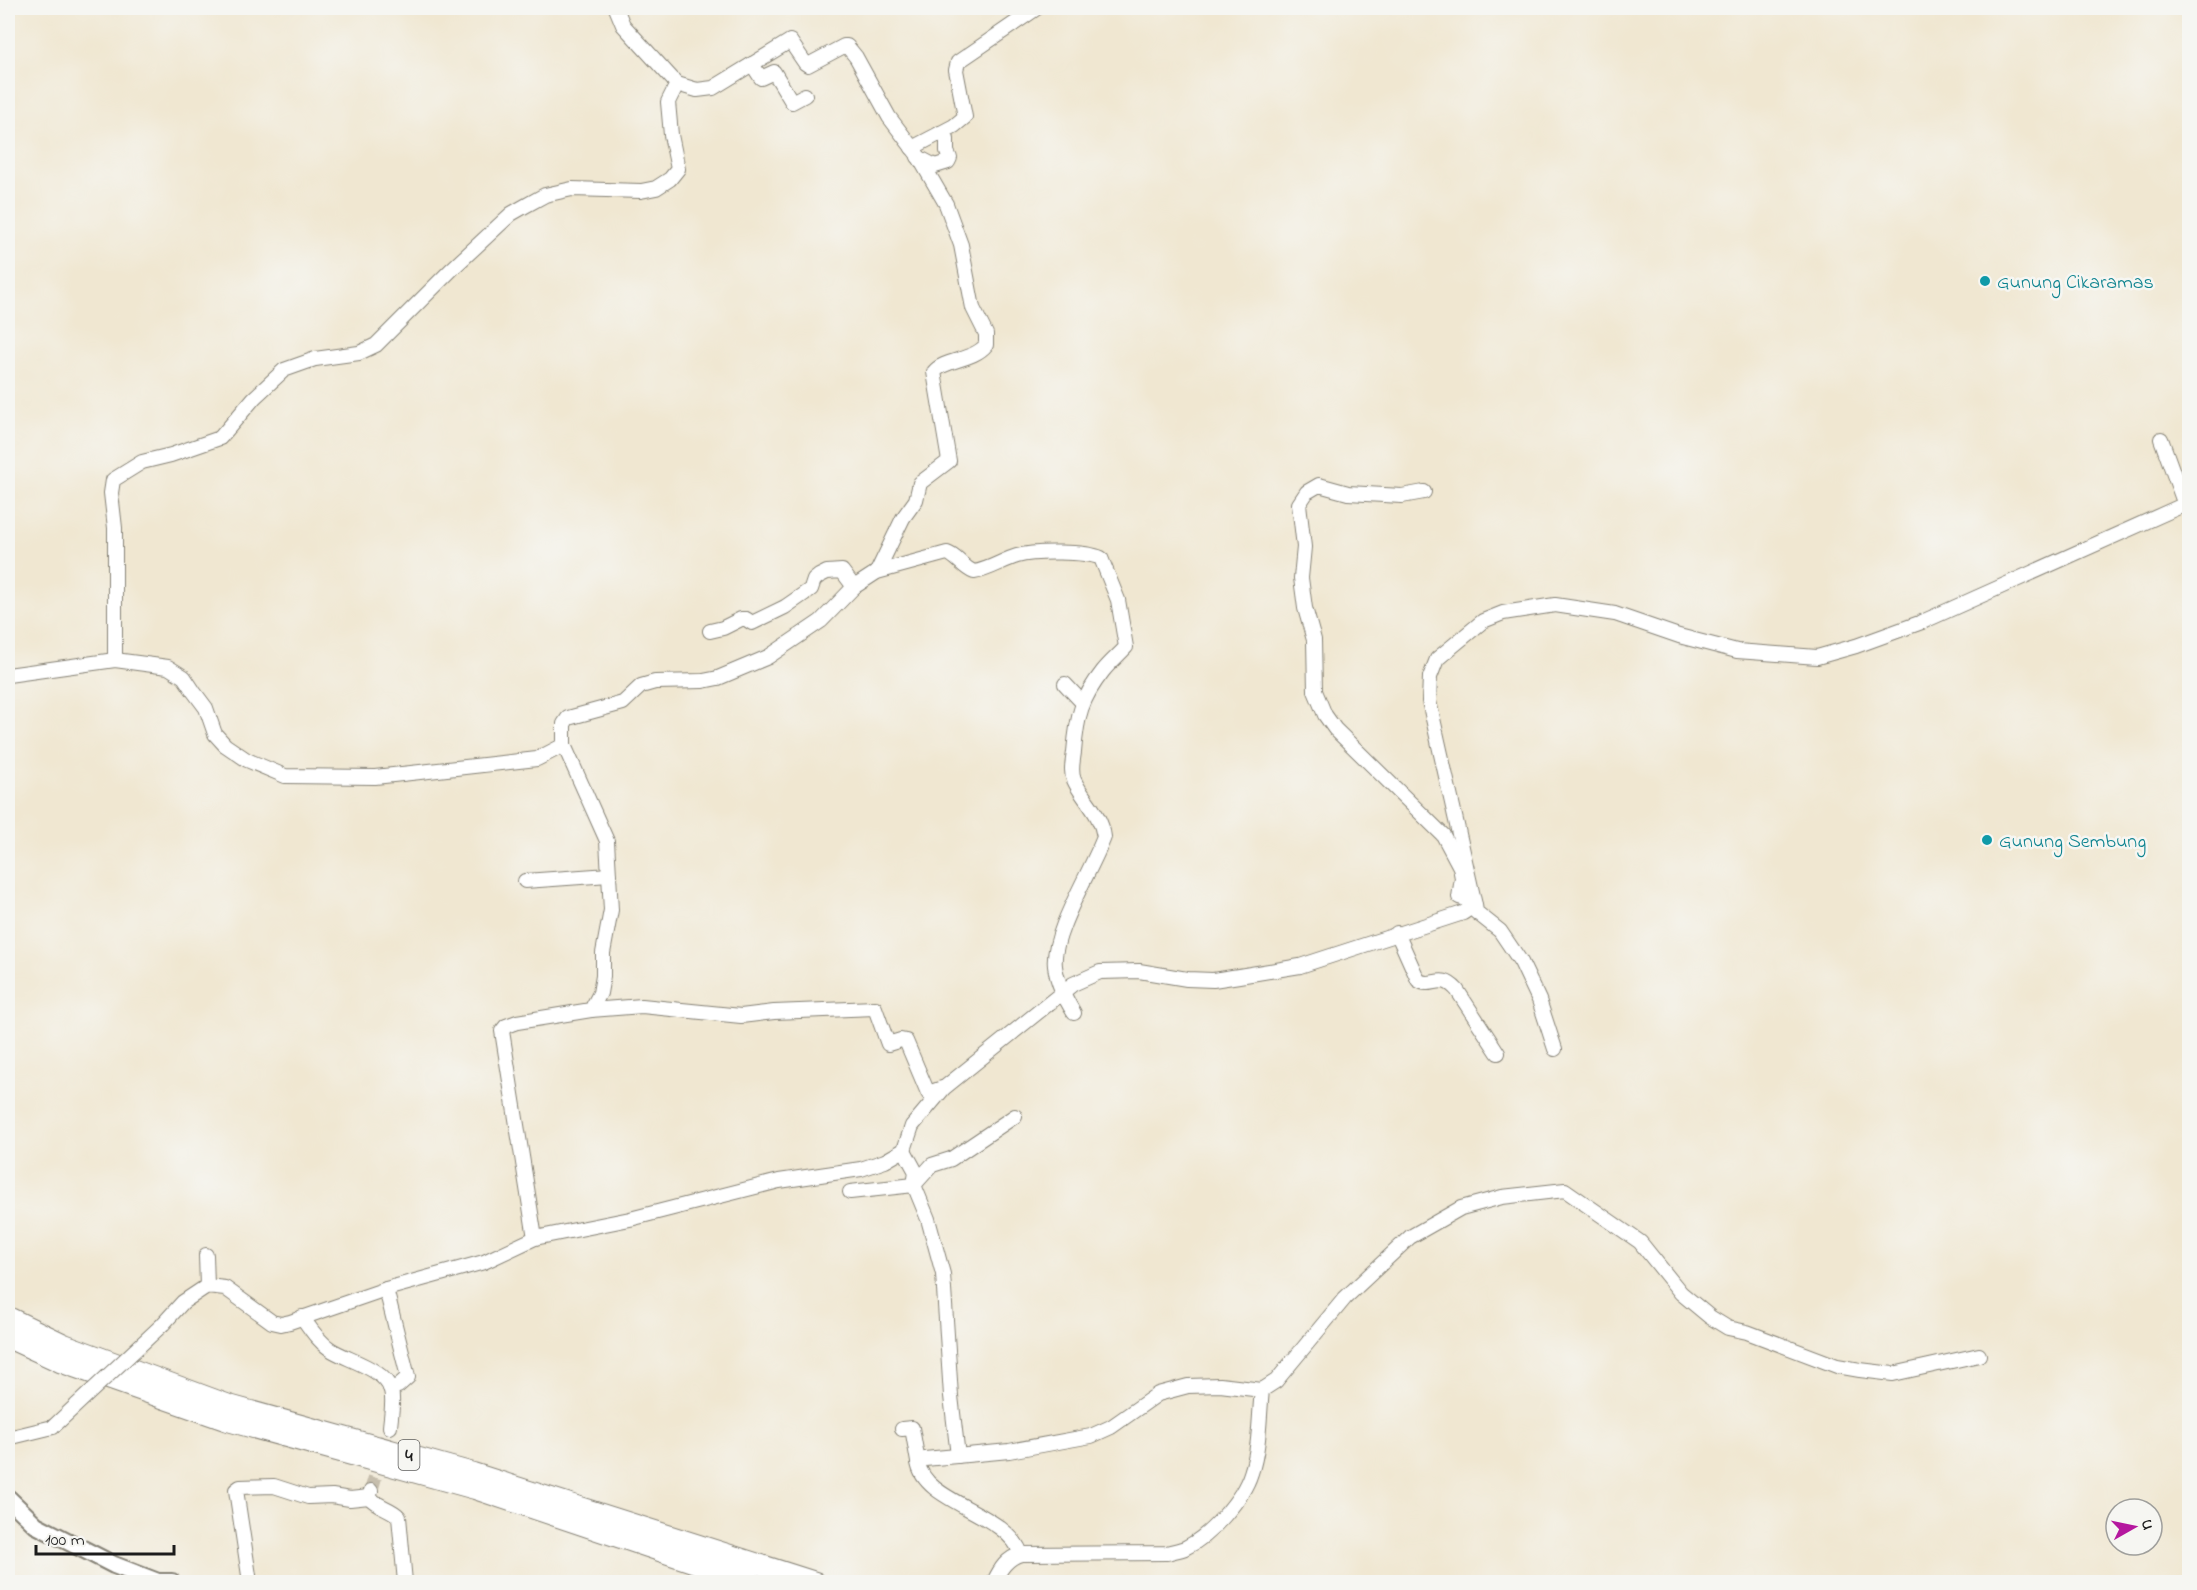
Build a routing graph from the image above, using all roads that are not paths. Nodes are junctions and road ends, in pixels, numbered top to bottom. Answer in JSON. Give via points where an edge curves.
{"nodes":[{"id":1,"x":616,"y":8,"type":"edge"},
{"id":2,"x":1037,"y":8,"type":"edge"},
{"id":3,"x":752,"y":64,"type":"junction"},
{"id":4,"x":677,"y":84,"type":"junction"},
{"id":5,"x":805,"y":95,"type":"dead end"},
{"id":6,"x":940,"y":133,"type":"junction"},
{"id":7,"x":915,"y":152,"type":"junction"},
{"id":8,"x":2161,"y":439,"type":"dead end"},
{"id":9,"x":1424,"y":492,"type":"dead end"},
{"id":10,"x":2187,"y":503,"type":"edge"},
{"id":11,"x":877,"y":572,"type":"junction"},
{"id":12,"x":854,"y":587,"type":"junction"},
{"id":13,"x":710,"y":631,"type":"dead end"},
{"id":14,"x":116,"y":660,"type":"junction"},
{"id":15,"x":8,"y":675,"type":"edge"},
{"id":16,"x":1065,"y":684,"type":"dead end"},
{"id":17,"x":1083,"y":702,"type":"junction"},
{"id":18,"x":564,"y":744,"type":"junction"},
{"id":19,"x":609,"y":875,"type":"junction"},
{"id":20,"x":525,"y":881,"type":"dead end"},
{"id":21,"x":1475,"y":905,"type":"junction"},
{"id":22,"x":1397,"y":933,"type":"junction"},
{"id":23,"x":1062,"y":992,"type":"junction"},
{"id":24,"x":591,"y":1010,"type":"junction"},
{"id":25,"x":1074,"y":1013,"type":"dead end"},
{"id":26,"x":1555,"y":1049,"type":"dead end"},
{"id":27,"x":1498,"y":1053,"type":"dead end"},
{"id":28,"x":944,"y":1088,"type":"junction"},
{"id":29,"x":1015,"y":1116,"type":"dead end"},
{"id":30,"x":904,"y":1149,"type":"junction"},
{"id":31,"x":914,"y":1185,"type":"junction"},
{"id":32,"x":850,"y":1192,"type":"dead end"},
{"id":33,"x":535,"y":1238,"type":"junction"},
{"id":34,"x":206,"y":1255,"type":"dead end"},
{"id":35,"x":207,"y":1286,"type":"junction"},
{"id":36,"x":386,"y":1289,"type":"junction"},
{"id":37,"x":8,"y":1317,"type":"edge"},
{"id":38,"x":302,"y":1317,"type":"junction"},
{"id":39,"x":8,"y":1338,"type":"edge"},
{"id":40,"x":1979,"y":1355,"type":"dead end"},
{"id":41,"x":390,"y":1388,"type":"junction"},
{"id":42,"x":1262,"y":1390,"type":"junction"},
{"id":43,"x":390,"y":1427,"type":"tunnel mouth"},
{"id":44,"x":902,"y":1429,"type":"dead end"},
{"id":45,"x":8,"y":1438,"type":"edge"},
{"id":46,"x":958,"y":1456,"type":"junction"},
{"id":47,"x":918,"y":1462,"type":"junction"},
{"id":48,"x":8,"y":1498,"type":"edge"},
{"id":49,"x":1021,"y":1554,"type":"junction"},
{"id":50,"x":158,"y":1582,"type":"edge"},
{"id":51,"x":172,"y":1582,"type":"edge"},
{"id":52,"x":250,"y":1582,"type":"edge"},
{"id":53,"x":405,"y":1582,"type":"edge"},
{"id":54,"x":752,"y":1582,"type":"edge"},
{"id":55,"x":815,"y":1582,"type":"edge"},
{"id":56,"x":994,"y":1582,"type":"edge"}],
"edges":[{"from":1,"to":4,"type":"street","via":[[623,25]]},
{"from":2,"to":6,"type":"street","via":[[957,64],[965,117]]},
{"from":3,"to":4,"type":"street","via":[[713,88],[696,90]]},
{"from":3,"to":5,"type":"street","via":[[761,78],[774,72],[792,102]]},
{"from":3,"to":7,"type":"street","via":[[790,41],[808,65],[847,46]]},
{"from":4,"to":14,"type":"street","via":[[668,102],[678,169],[670,179],[656,188],[640,191],[572,189],[545,195],[512,214],[376,345],[359,353],[315,359],[284,370],[220,438],[142,462],[113,480]]},
{"from":6,"to":7,"type":"street"},
{"from":6,"to":7,"type":"street","via":[[947,139],[948,162],[935,166]]},
{"from":7,"to":11,"type":"street","via":[[946,204],[961,245],[973,308],[986,334],[986,345],[970,357],[934,372],[949,461],[920,483],[916,500]]},
{"from":8,"to":10,"type":"street"},
{"from":9,"to":21,"type":"street","via":[[1393,496],[1313,487],[1299,504],[1304,547],[1301,578],[1314,640],[1315,691],[1325,715],[1443,835],[1460,867],[1459,897]]},
{"from":10,"to":21,"type":"street","via":[[1922,622],[1817,657],[1737,651],[1615,614],[1555,605],[1503,613],[1483,621],[1437,659],[1430,677],[1429,701]]},
{"from":11,"to":12,"type":"street"},
{"from":11,"to":17,"type":"street","via":[[947,553],[974,572],[1038,553],[1101,558],[1118,600],[1126,647],[1104,669]]},
{"from":12,"to":13,"type":"street","via":[[842,571],[826,572],[814,580],[811,589],[770,615],[752,622],[741,619]]},
{"from":12,"to":18,"type":"street","via":[[821,621],[768,657],[718,678],[655,681],[641,686],[623,703],[573,716],[564,724]]},
{"from":14,"to":15,"type":"street"},
{"from":14,"to":18,"type":"street","via":[[168,667],[184,677],[225,745],[247,760],[285,776],[375,777],[537,759]]},
{"from":16,"to":17,"type":"street"},
{"from":17,"to":23,"type":"street","via":[[1076,726],[1073,778],[1090,802],[1104,837],[1057,942],[1055,965]]},
{"from":18,"to":19,"type":"street","via":[[607,841]]},
{"from":19,"to":20,"type":"street"},
{"from":19,"to":24,"type":"street","via":[[611,910],[603,976]]},
{"from":21,"to":22,"type":"street","via":[[1463,913]]},
{"from":21,"to":26,"type":"street","via":[[1476,912],[1500,931],[1521,962]]},
{"from":22,"to":23,"type":"street","via":[[1290,968],[1213,980],[1139,970],[1100,972]]},
{"from":22,"to":27,"type":"street","via":[[1418,980],[1450,982]]},
{"from":23,"to":25,"type":"street"},
{"from":23,"to":28,"type":"street"},
{"from":24,"to":28,"type":"street","via":[[642,1006],[741,1016],[875,1008],[888,1044],[906,1041],[928,1093]]},
{"from":24,"to":33,"type":"street","via":[[518,1022],[502,1031]]},
{"from":28,"to":30,"type":"street","via":[[912,1126]]},
{"from":29,"to":31,"type":"street","via":[[951,1159],[932,1165]]},
{"from":30,"to":31,"type":"street","via":[[916,1172]]},
{"from":30,"to":33,"type":"street","via":[[861,1169],[779,1181],[630,1219]]},
{"from":31,"to":32,"type":"street"},
{"from":31,"to":46,"type":"street","via":[[943,1274]]},
{"from":33,"to":36,"type":"street","via":[[484,1262]]},
{"from":34,"to":35,"type":"street"},
{"from":35,"to":38,"type":"street","via":[[225,1288],[272,1322],[281,1324]]},
{"from":35,"to":45,"type":"street","bridge":true,"via":[[183,1302],[53,1428]]},
{"from":36,"to":38,"type":"street"},
{"from":36,"to":41,"type":"street","via":[[408,1377]]},
{"from":37,"to":55,"type":"highway","number":"4","via":[[64,1344],[229,1405],[473,1473]]},
{"from":38,"to":41,"type":"street","via":[[331,1350],[366,1366]]},
{"from":39,"to":54,"type":"highway","number":"4","via":[[60,1362],[228,1421],[475,1489]]},
{"from":40,"to":42,"type":"street","via":[[1893,1374],[1837,1366],[1728,1328],[1681,1293],[1640,1242],[1565,1190],[1502,1197],[1461,1208],[1410,1237],[1345,1298],[1276,1381]]},
{"from":41,"to":43,"type":"street"},
{"from":42,"to":46,"type":"street","via":[[1188,1386],[1158,1394],[1091,1436]]},
{"from":42,"to":49,"type":"street","via":[[1255,1459],[1246,1485],[1200,1538],[1167,1553]]},
{"from":44,"to":47,"type":"street","via":[[912,1428]]},
{"from":46,"to":47,"type":"street"},
{"from":47,"to":49,"type":"street","via":[[936,1488],[1001,1528],[1012,1537]]},
{"from":48,"to":50,"type":"main road","via":[[36,1525],[114,1565]]},
{"from":49,"to":56,"type":"street","via":[[1007,1561]]},
{"from":50,"to":51,"type":"main road"},
{"from":52,"to":53,"type":"street","via":[[236,1490],[274,1486],[308,1497],[350,1499],[370,1494],[383,1509],[399,1517]]}]}
